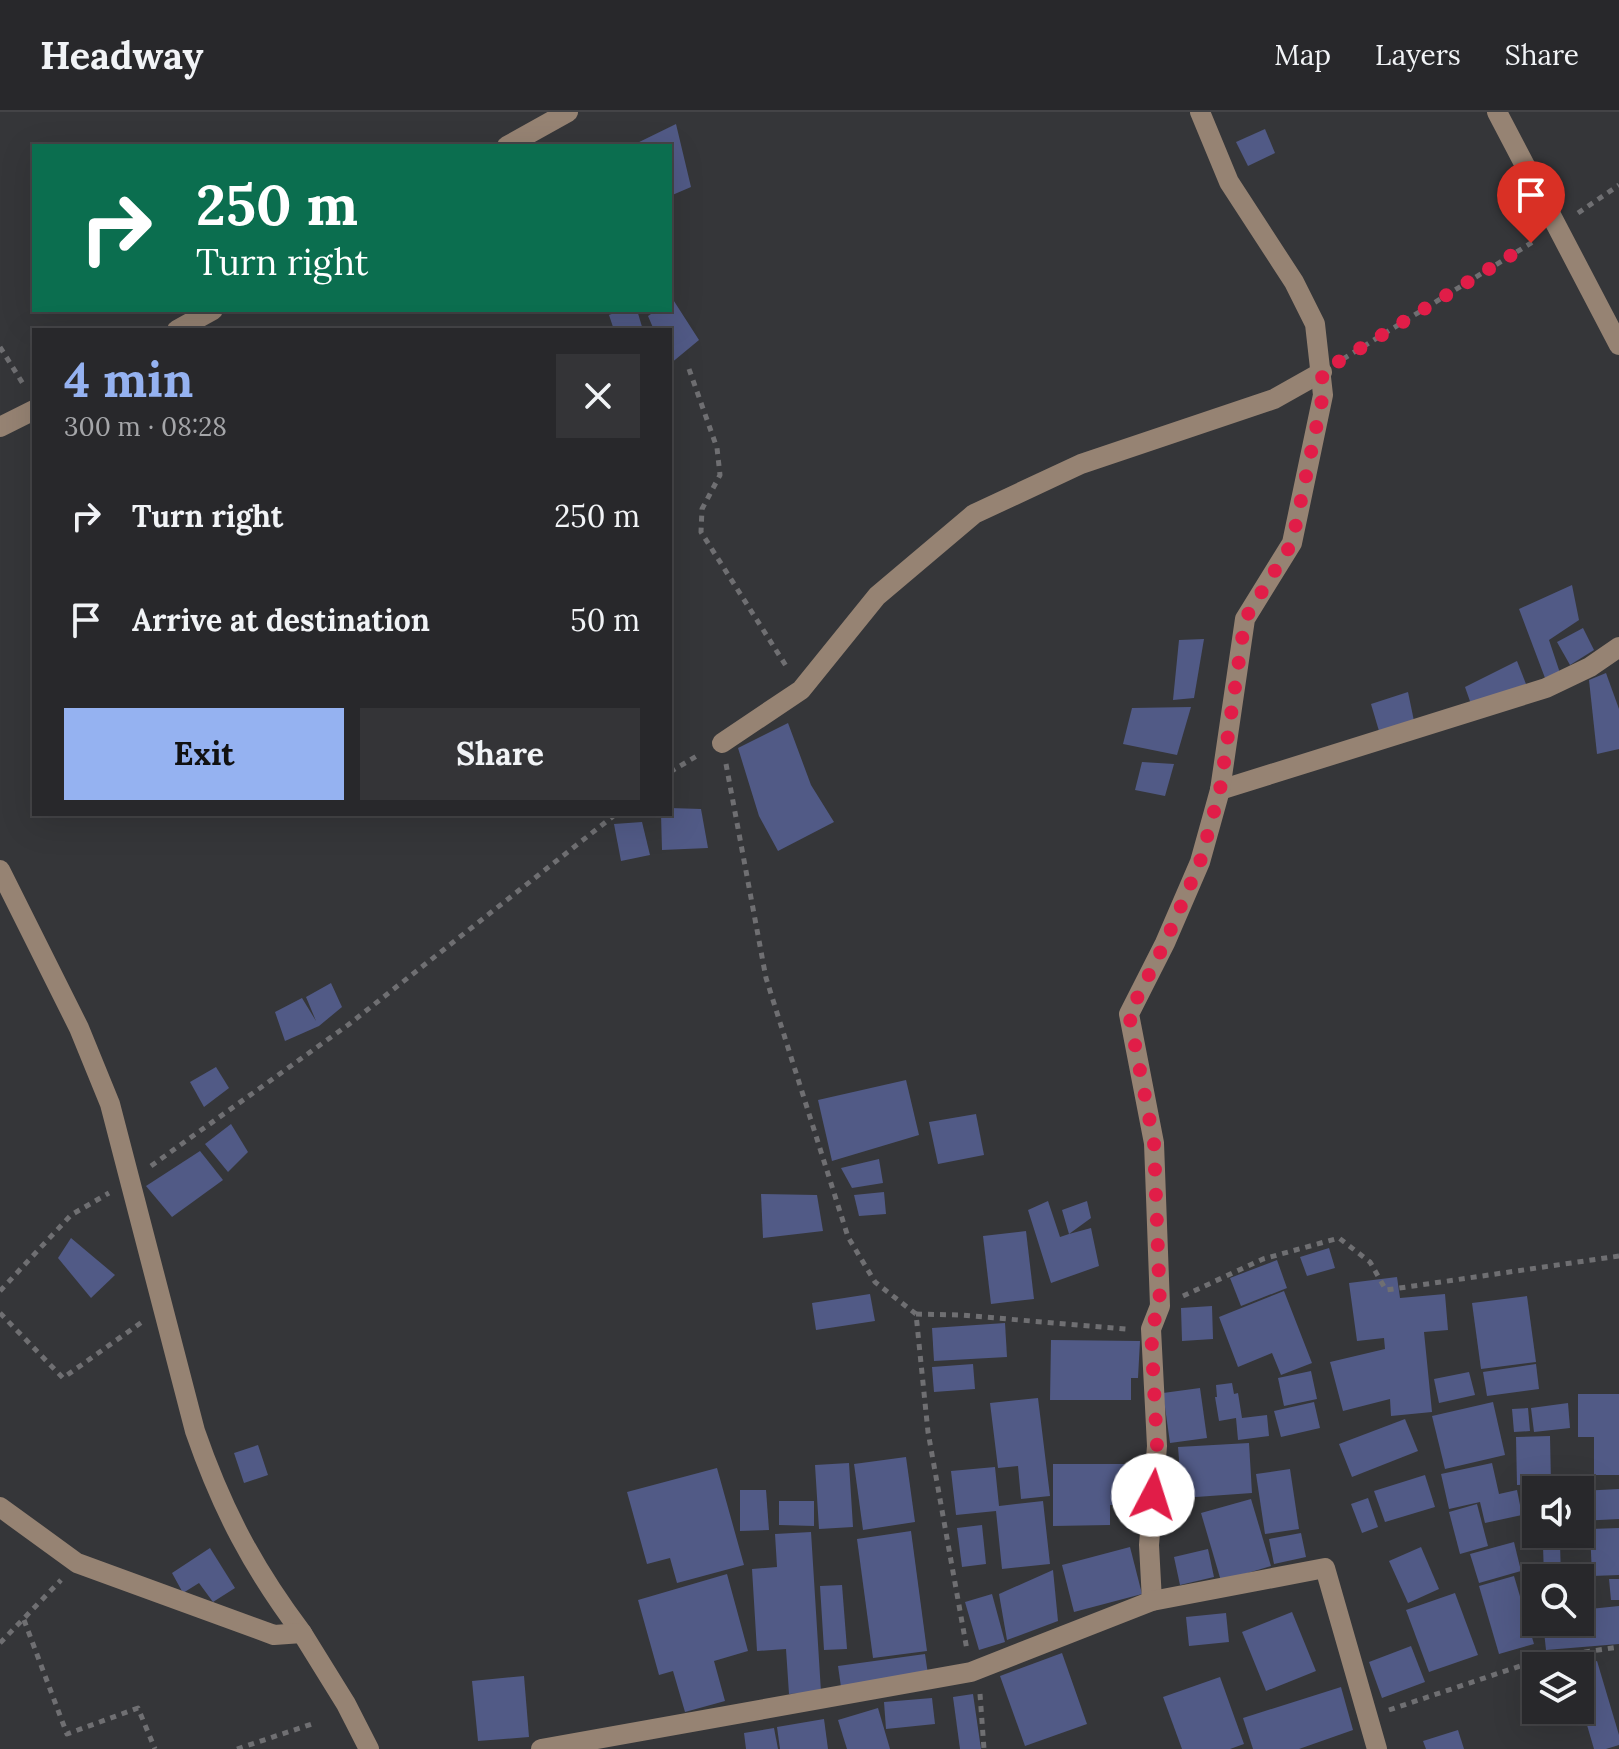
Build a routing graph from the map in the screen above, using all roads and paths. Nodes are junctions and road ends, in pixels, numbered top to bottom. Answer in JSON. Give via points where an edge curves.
{"nodes":[{"id":1,"x":568,"y":112,"type":"edge"},
{"id":2,"x":1200,"y":112,"type":"edge"},
{"id":3,"x":1497,"y":112,"type":"edge"},
{"id":4,"x":511,"y":144,"type":"edge"},
{"id":5,"x":1619,"y":185,"type":"edge"},
{"id":6,"x":1557,"y":227,"type":"junction"},
{"id":7,"x":209,"y":312,"type":"edge"},
{"id":8,"x":181,"y":328,"type":"edge"},
{"id":9,"x":1619,"y":345,"type":"edge"},
{"id":10,"x":0,"y":347,"type":"edge"},
{"id":11,"x":689,"y":369,"type":"dead end"},
{"id":12,"x":1322,"y":372,"type":"junction"},
{"id":13,"x":31,"y":401,"type":"edge"},
{"id":14,"x":0,"y":427,"type":"edge"},
{"id":15,"x":1619,"y":647,"type":"edge"},
{"id":16,"x":801,"y":690,"type":"junction"},
{"id":17,"x":722,"y":743,"type":"junction"},
{"id":18,"x":672,"y":770,"type":"edge"},
{"id":19,"x":1220,"y":790,"type":"junction"},
{"id":20,"x":613,"y":816,"type":"edge"},
{"id":21,"x":0,"y":870,"type":"edge"},
{"id":22,"x":130,"y":1182,"type":"junction"},
{"id":23,"x":1619,"y":1256,"type":"edge"},
{"id":24,"x":0,"y":1291,"type":"edge"},
{"id":25,"x":1160,"y":1306,"type":"junction"},
{"id":26,"x":162,"y":1308,"type":"junction"},
{"id":27,"x":0,"y":1313,"type":"edge"},
{"id":28,"x":916,"y":1314,"type":"junction"},
{"id":29,"x":1151,"y":1329,"type":"junction"},
{"id":30,"x":0,"y":1507,"type":"edge"},
{"id":31,"x":77,"y":1563,"type":"junction"},
{"id":32,"x":1152,"y":1601,"type":"junction"},
{"id":33,"x":24,"y":1620,"type":"junction"},
{"id":34,"x":302,"y":1633,"type":"junction"},
{"id":35,"x":0,"y":1643,"type":"edge"},
{"id":36,"x":1619,"y":1647,"type":"edge"},
{"id":37,"x":971,"y":1672,"type":"junction"},
{"id":38,"x":1367,"y":1718,"type":"junction"},
{"id":39,"x":312,"y":1724,"type":"dead end"},
{"id":40,"x":155,"y":1749,"type":"edge"},
{"id":41,"x":237,"y":1749,"type":"edge"},
{"id":42,"x":369,"y":1749,"type":"edge"},
{"id":43,"x":541,"y":1749,"type":"edge"},
{"id":44,"x":984,"y":1749,"type":"edge"},
{"id":45,"x":1377,"y":1749,"type":"edge"}],
"edges":[{"from":1,"to":4,"type":"street"},
{"from":2,"to":12,"type":"street","via":[[1229,182],[1315,324]]},
{"from":3,"to":6,"type":"street"},
{"from":5,"to":6,"type":"path"},
{"from":6,"to":9,"type":"street"},
{"from":6,"to":12,"type":"path"},
{"from":7,"to":8,"type":"street"},
{"from":10,"to":13,"type":"path"},
{"from":11,"to":16,"type":"path","via":[[717,448],[720,475],[702,509],[701,532]]},
{"from":12,"to":16,"type":"street","via":[[1274,399],[1081,464],[974,514],[877,596]]},
{"from":12,"to":19,"type":"street","via":[[1323,395],[1292,543],[1245,619]]},
{"from":13,"to":14,"type":"street"},
{"from":15,"to":19,"type":"street","via":[[1546,688]]},
{"from":16,"to":17,"type":"street"},
{"from":17,"to":18,"type":"path"},
{"from":17,"to":28,"type":"path","via":[[766,978],[848,1237],[875,1282]]},
{"from":19,"to":25,"type":"street","via":[[1200,862],[1129,1014],[1154,1143]]},
{"from":20,"to":22,"type":"path","via":[[348,1025]]},
{"from":21,"to":22,"type":"street","via":[[79,1028],[110,1104]]},
{"from":22,"to":24,"type":"path","via":[[71,1215]]},
{"from":22,"to":26,"type":"street"},
{"from":23,"to":25,"type":"path","via":[[1386,1290],[1370,1262],[1339,1238],[1263,1259]]},
{"from":25,"to":29,"type":"street"},
{"from":26,"to":27,"type":"path","via":[[63,1378]]},
{"from":26,"to":34,"type":"street","via":[[213,1484],[239,1540]]},
{"from":28,"to":29,"type":"path"},
{"from":28,"to":37,"type":"path","via":[[928,1432]]},
{"from":29,"to":32,"type":"street","via":[[1157,1446],[1149,1545]]},
{"from":30,"to":31,"type":"street"},
{"from":31,"to":33,"type":"path"},
{"from":31,"to":34,"type":"street","via":[[274,1635]]},
{"from":32,"to":37,"type":"street"},
{"from":32,"to":38,"type":"street","via":[[1325,1568]]},
{"from":33,"to":35,"type":"path"},
{"from":33,"to":40,"type":"path","via":[[67,1734],[138,1708]]},
{"from":34,"to":42,"type":"street"},
{"from":36,"to":38,"type":"path","via":[[1544,1658]]},
{"from":37,"to":43,"type":"street"},
{"from":37,"to":44,"type":"path","via":[[980,1694]]},
{"from":38,"to":45,"type":"street"},
{"from":39,"to":41,"type":"path"}]}
